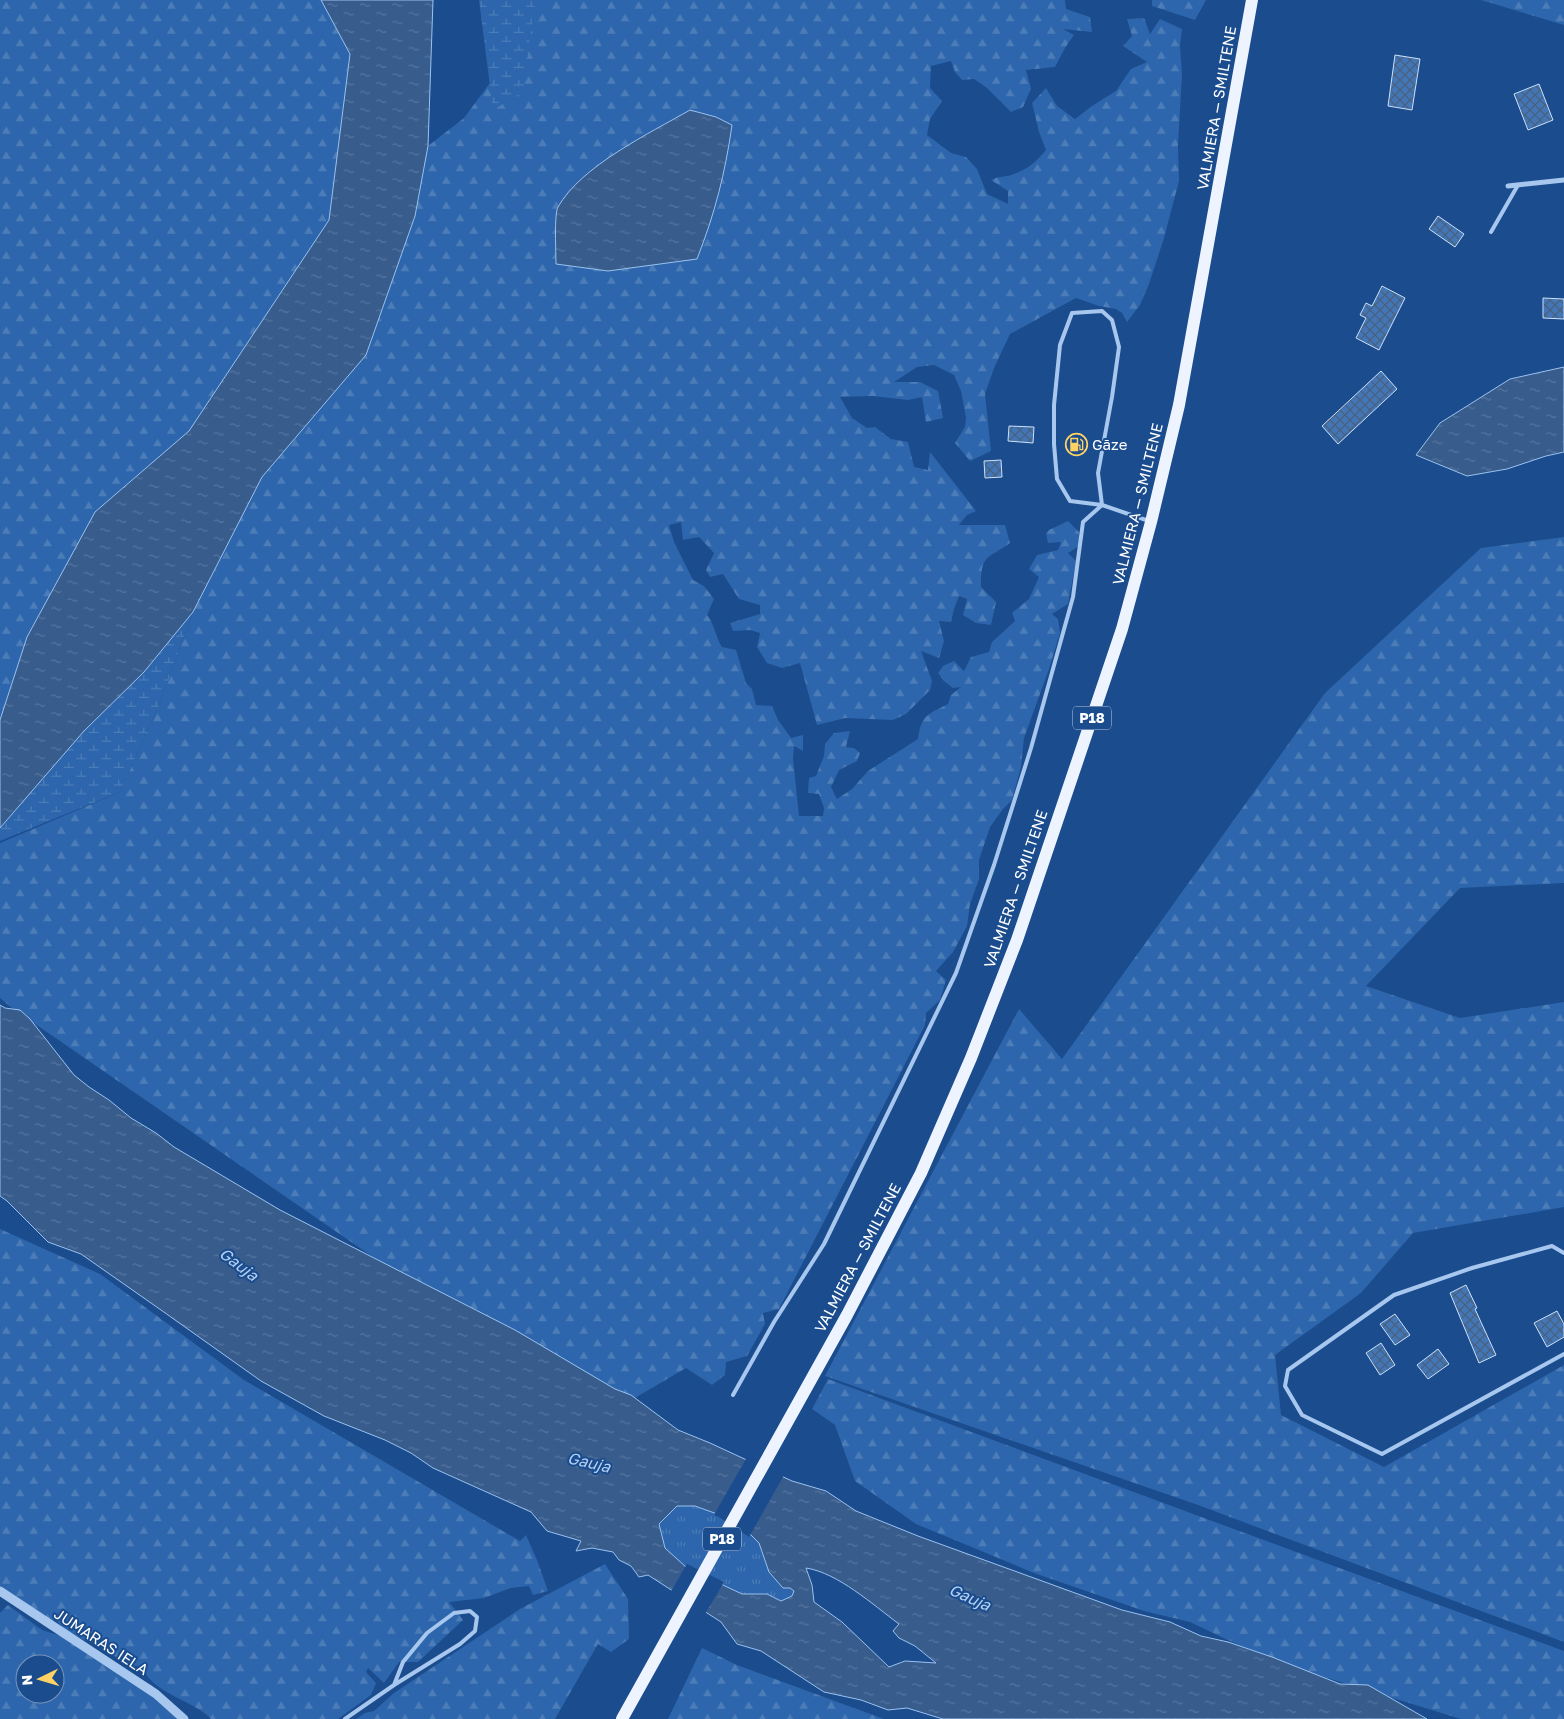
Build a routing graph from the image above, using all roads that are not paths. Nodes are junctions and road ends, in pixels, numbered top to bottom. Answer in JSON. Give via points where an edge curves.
{"nodes":[{"id":1,"x":1252,"y":0,"type":"edge"},
{"id":2,"x":1564,"y":180,"type":"edge"},
{"id":3,"x":1518,"y":185,"type":"junction"},
{"id":4,"x":1508,"y":186,"type":"dead end"},
{"id":5,"x":1492,"y":232,"type":"dead end"},
{"id":6,"x":1102,"y":506,"type":"junction"},
{"id":7,"x":1151,"y":522,"type":"junction"},
{"id":8,"x":1564,"y":1253,"type":"edge"},
{"id":9,"x":1564,"y":1354,"type":"edge"},
{"id":10,"x":733,"y":1395,"type":"dead end"},
{"id":11,"x":0,"y":1592,"type":"edge"},
{"id":12,"x":394,"y":1685,"type":"junction"},
{"id":13,"x":184,"y":1719,"type":"edge"},
{"id":14,"x":345,"y":1719,"type":"edge"},
{"id":15,"x":622,"y":1719,"type":"edge"}],
"edges":[{"from":1,"to":7,"type":"main road","name":"VALMIERA — SMILTENE","number":"P18","via":[[1179,405]]},
{"from":2,"to":3,"type":"street"},
{"from":3,"to":4,"type":"street"},
{"from":3,"to":5,"type":"lane"},
{"from":6,"to":6,"type":"lane","via":[[1098,473],[1119,347],[1112,320],[1102,311],[1072,313],[1060,345],[1054,405],[1057,479],[1070,501]]},
{"from":6,"to":7,"type":"lane"},
{"from":6,"to":10,"type":"lane","via":[[1083,522],[1073,597],[1025,766],[956,973],[824,1244]]},
{"from":7,"to":15,"type":"main road","name":"VALMIERA — SMILTENE","number":"P18","via":[[1122,629],[1017,940],[972,1058],[921,1173],[847,1315]]},
{"from":8,"to":9,"type":"lane","via":[[1552,1246],[1472,1268],[1394,1295],[1288,1370],[1285,1386],[1302,1415],[1382,1454]]},
{"from":11,"to":13,"type":"street","name":"JUMARAS IELA","via":[[156,1694]]},
{"from":12,"to":12,"type":"lane","via":[[403,1662],[427,1632],[454,1613],[470,1611],[477,1617],[476,1630],[460,1644]]},
{"from":12,"to":14,"type":"lane"}]}
